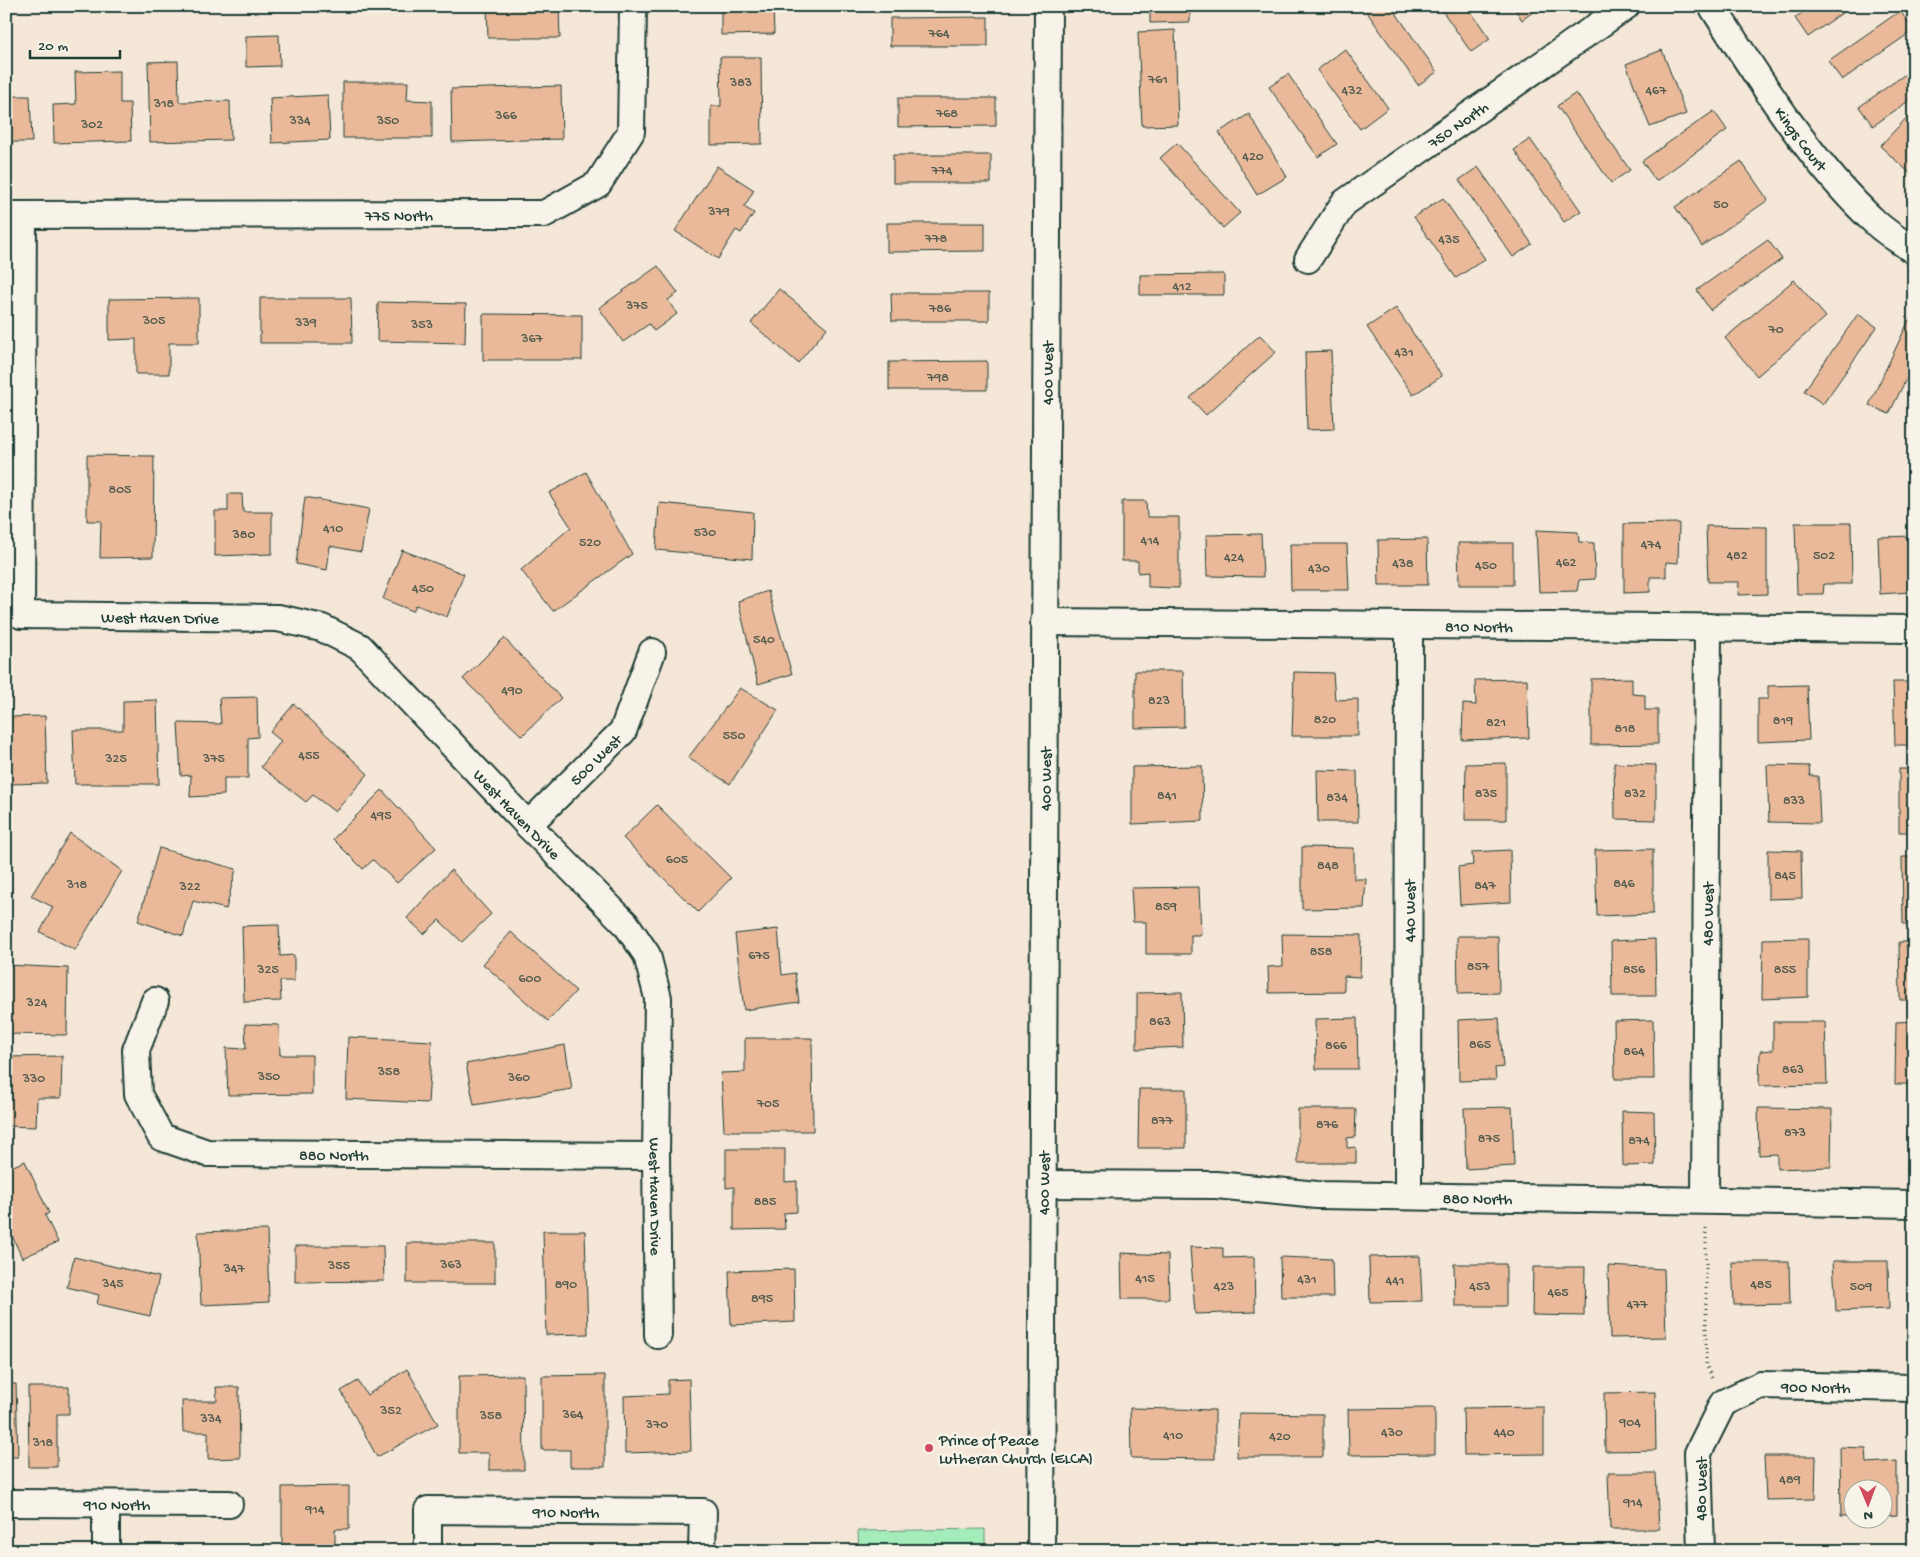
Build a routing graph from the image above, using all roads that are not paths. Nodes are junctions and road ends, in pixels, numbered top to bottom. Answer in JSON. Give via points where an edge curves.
{"nodes":[{"id":1,"x":633,"y":6,"type":"edge"},
{"id":2,"x":1048,"y":6,"type":"edge"},
{"id":3,"x":1626,"y":6,"type":"edge"},
{"id":4,"x":1712,"y":6,"type":"edge"},
{"id":5,"x":15,"y":215,"type":"edge"},
{"id":6,"x":1914,"y":251,"type":"edge"},
{"id":7,"x":1308,"y":259,"type":"dead end"},
{"id":8,"x":1044,"y":622,"type":"junction"},
{"id":9,"x":1409,"y":626,"type":"junction"},
{"id":10,"x":1708,"y":627,"type":"junction"},
{"id":11,"x":1914,"y":630,"type":"edge"},
{"id":12,"x":652,"y":652,"type":"dead end"},
{"id":13,"x":528,"y":825,"type":"junction"},
{"id":14,"x":155,"y":1001,"type":"dead end"},
{"id":15,"x":656,"y":1156,"type":"junction"},
{"id":16,"x":1042,"y":1184,"type":"junction"},
{"id":17,"x":1408,"y":1196,"type":"junction"},
{"id":18,"x":1705,"y":1200,"type":"junction"},
{"id":19,"x":1914,"y":1204,"type":"edge"},
{"id":20,"x":658,"y":1335,"type":"dead end"},
{"id":21,"x":1914,"y":1388,"type":"edge"},
{"id":22,"x":1718,"y":1391,"type":"joint"},
{"id":23,"x":6,"y":1503,"type":"edge"},
{"id":24,"x":106,"y":1504,"type":"junction"},
{"id":25,"x":229,"y":1504,"type":"dead end"},
{"id":26,"x":106,"y":1551,"type":"edge"},
{"id":27,"x":428,"y":1551,"type":"edge"},
{"id":28,"x":702,"y":1551,"type":"edge"},
{"id":29,"x":1041,"y":1551,"type":"edge"},
{"id":30,"x":1701,"y":1551,"type":"edge"}],
"edges":[{"from":1,"to":5,"type":"street","name":"775 North","via":[[631,132],[598,184],[544,214]]},
{"from":2,"to":8,"type":"street","name":"400 West"},
{"from":3,"to":7,"type":"street","name":"750 North","via":[[1344,203]]},
{"from":4,"to":6,"type":"street","name":"Kings Court","via":[[1752,68],[1828,172],[1877,224]]},
{"from":5,"to":13,"type":"street","name":"West Haven Drive","via":[[21,615],[278,618],[322,628],[360,647]]},
{"from":8,"to":9,"type":"street","name":"810 North"},
{"from":8,"to":16,"type":"street","name":"400 West"},
{"from":9,"to":10,"type":"street","name":"810 North"},
{"from":9,"to":17,"type":"street","name":"440 West"},
{"from":10,"to":11,"type":"street","name":"810 North"},
{"from":10,"to":18,"type":"street","name":"480 West"},
{"from":12,"to":13,"type":"street","name":"500 West","via":[[623,731]]},
{"from":13,"to":15,"type":"street","name":"West Haven Drive","via":[[626,924],[647,955],[658,998]]},
{"from":14,"to":15,"type":"street","name":"880 North","via":[[136,1050],[138,1094],[161,1137],[207,1153]]},
{"from":15,"to":20,"type":"street","name":"West Haven Drive"},
{"from":16,"to":17,"type":"street","name":"880 North","via":[[1216,1184],[1317,1195]]},
{"from":16,"to":29,"type":"street","name":"400 West"},
{"from":17,"to":18,"type":"street","name":"880 North"},
{"from":18,"to":19,"type":"street","name":"880 North"},
{"from":21,"to":22,"type":"street","name":"900 North","via":[[1761,1385]]},
{"from":22,"to":30,"type":"street","name":"480 West","via":[[1698,1453]]},
{"from":23,"to":24,"type":"street","name":"910 North"},
{"from":24,"to":25,"type":"street","name":"910 North"},
{"from":24,"to":26,"type":"street"},
{"from":27,"to":28,"type":"street","name":"910 North","via":[[428,1510],[703,1512]]}]}
